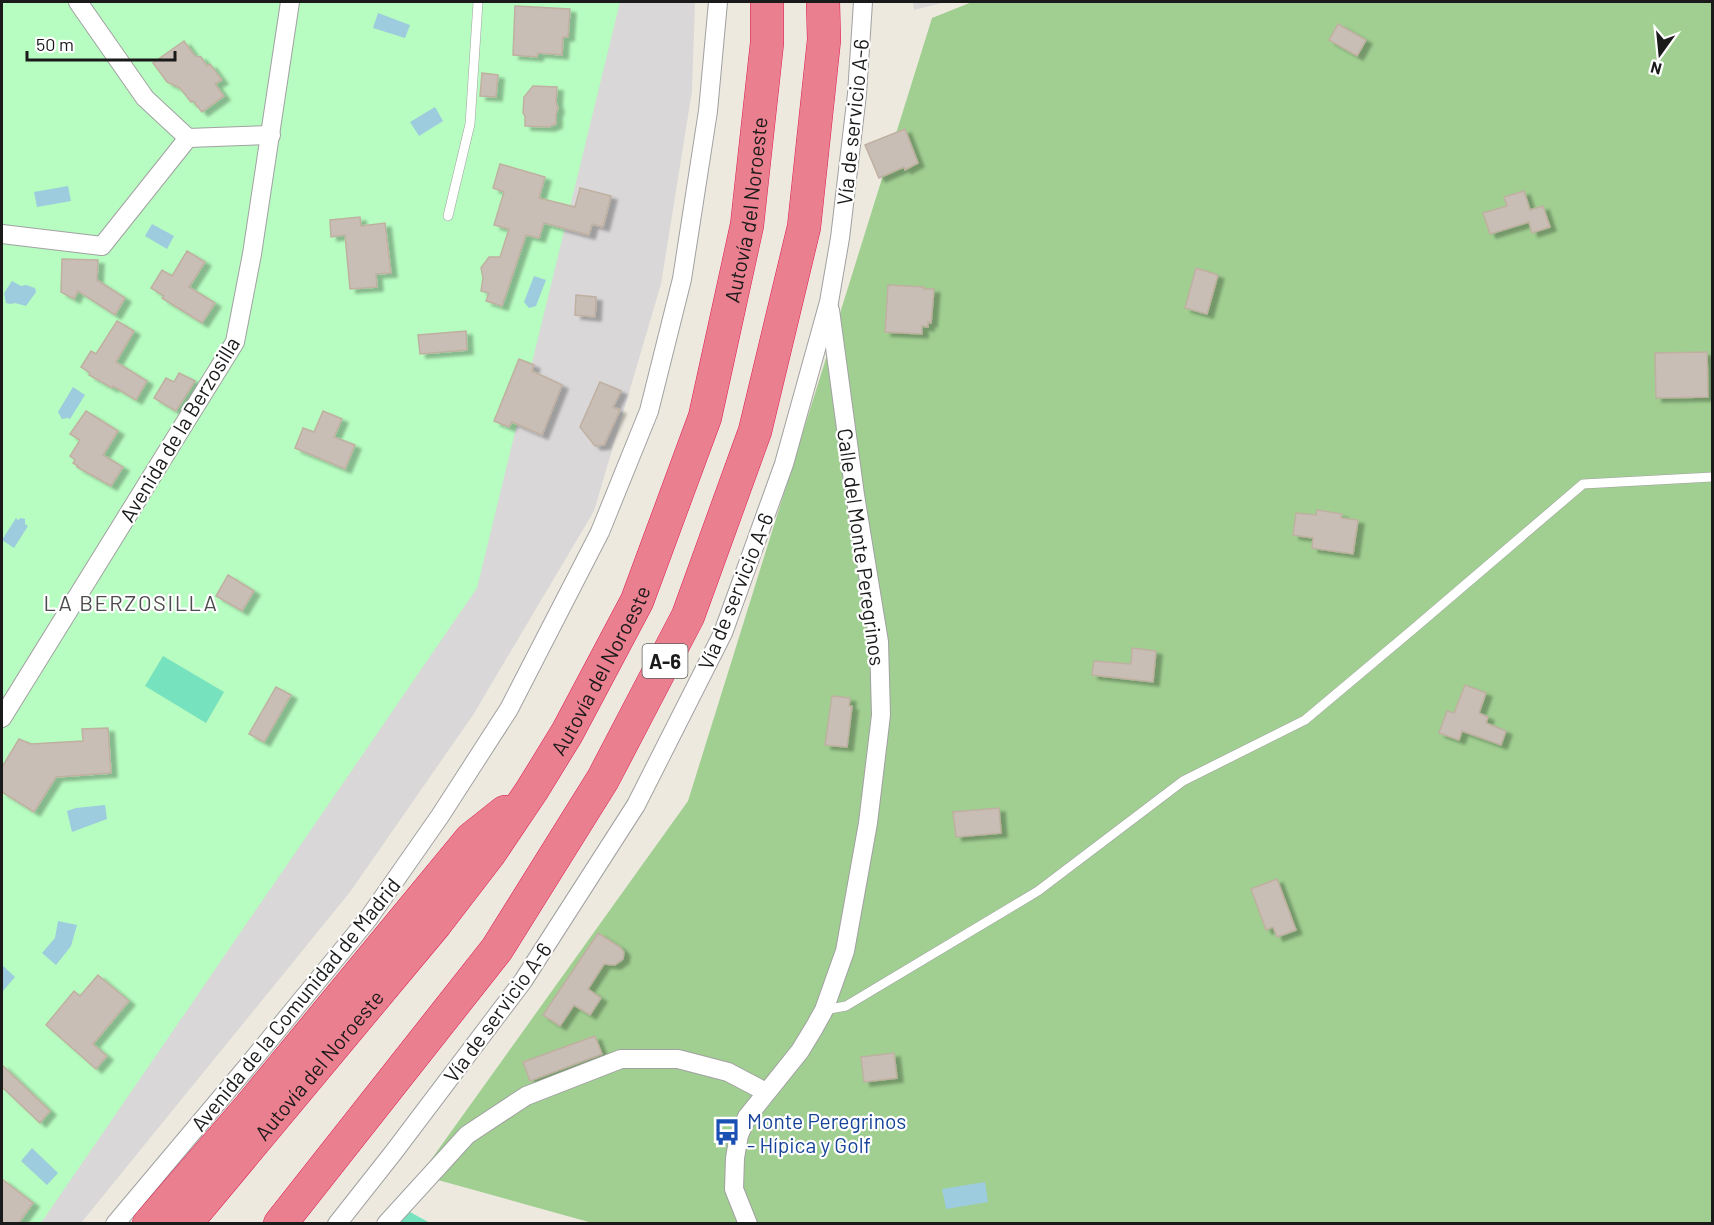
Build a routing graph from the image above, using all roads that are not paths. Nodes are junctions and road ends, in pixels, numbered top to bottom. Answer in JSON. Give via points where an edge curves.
{"nodes":[{"id":1,"x":78,"y":2,"type":"edge"},
{"id":2,"x":290,"y":2,"type":"edge"},
{"id":3,"x":478,"y":2,"type":"edge"},
{"id":4,"x":718,"y":2,"type":"edge"},
{"id":5,"x":767,"y":2,"type":"edge"},
{"id":6,"x":823,"y":2,"type":"edge"},
{"id":7,"x":863,"y":2,"type":"edge"},
{"id":8,"x":271,"y":135,"type":"junction"},
{"id":9,"x":188,"y":138,"type":"junction"},
{"id":10,"x":448,"y":216,"type":"dead end"},
{"id":11,"x":2,"y":234,"type":"edge"},
{"id":12,"x":829,"y":302,"type":"junction"},
{"id":13,"x":1713,"y":477,"type":"edge"},
{"id":14,"x":2,"y":718,"type":"edge"},
{"id":15,"x":532,"y":790,"type":"junction"},
{"id":16,"x":824,"y":1010,"type":"junction"},
{"id":17,"x":766,"y":1092,"type":"junction"},
{"id":18,"x":747,"y":1223,"type":"edge"},
{"id":19,"x":116,"y":1224,"type":"edge"},
{"id":20,"x":149,"y":1224,"type":"edge"},
{"id":21,"x":185,"y":1224,"type":"edge"},
{"id":22,"x":280,"y":1224,"type":"edge"},
{"id":23,"x":337,"y":1224,"type":"edge"},
{"id":24,"x":386,"y":1224,"type":"edge"}],
"edges":[{"from":1,"to":9,"type":"street","via":[[145,98]]},
{"from":2,"to":8,"type":"street","name":"Avenida de la Berzosilla"},
{"from":3,"to":10,"type":"lane","via":[[470,124]]},
{"from":4,"to":19,"type":"street","name":"Avenida de la Comunidad de Madrid","via":[[708,111],[682,279],[649,411],[600,532],[509,709],[368,919]]},
{"from":5,"to":15,"type":"highway","name":"Autovía del Noroeste","number":"A-6","via":[[767,43],[747,225],[705,417],[637,601]]},
{"from":6,"to":22,"type":"highway","number":"A-6","via":[[824,40],[804,227],[755,431],[688,616],[603,779],[497,949]]},
{"from":7,"to":12,"type":"street","name":"Vía de servicio A-6","via":[[857,94]]},
{"from":8,"to":9,"type":"street"},
{"from":8,"to":14,"type":"street","name":"Avenida de la Berzosilla","via":[[236,342]]},
{"from":9,"to":11,"type":"street","via":[[102,246]]},
{"from":12,"to":16,"type":"street","name":"Calle del Monte Peregrinos","via":[[879,642],[881,715],[868,823],[845,951]]},
{"from":12,"to":23,"type":"street","name":"Vía de servicio A-6","via":[[784,464],[723,633],[636,805],[523,981]]},
{"from":13,"to":16,"type":"lane","via":[[1583,484],[1305,720],[1183,781],[1038,891],[846,1006]]},
{"from":15,"to":20,"type":"highway","via":[[471,839]]},
{"from":15,"to":21,"type":"highway","name":"Autovía del Noroeste","number":"A-6","via":[[436,923]]},
{"from":16,"to":17,"type":"street","name":"Calle del Monte Peregrinos","via":[[800,1051]]},
{"from":17,"to":18,"type":"street","name":"Calle del Monte Peregrinos","via":[[747,1117],[735,1158],[734,1189]]},
{"from":17,"to":24,"type":"street","via":[[728,1072],[678,1059],[621,1059],[526,1096],[467,1135]]}]}
